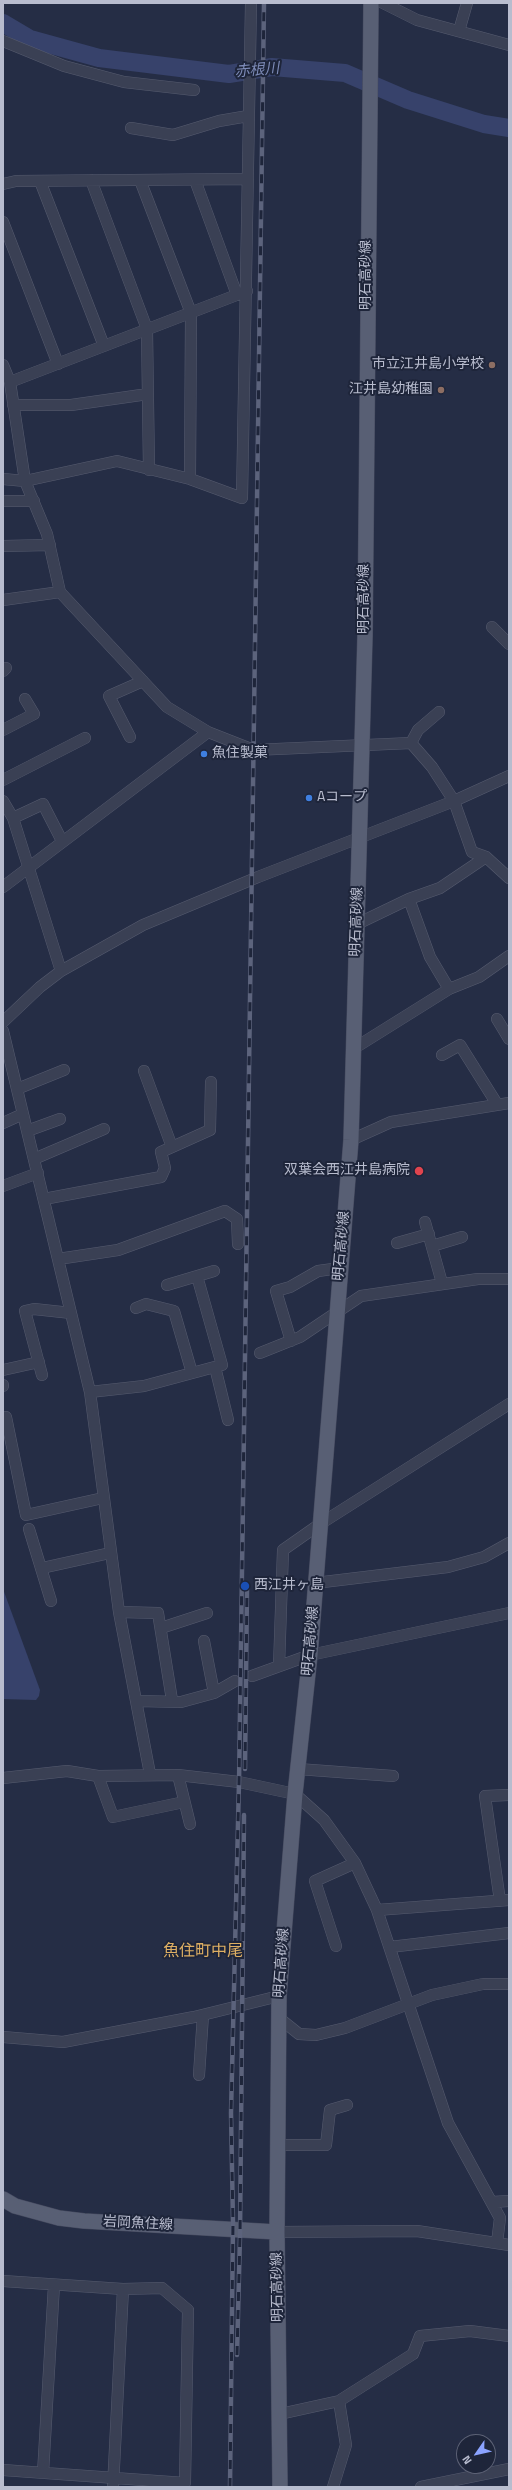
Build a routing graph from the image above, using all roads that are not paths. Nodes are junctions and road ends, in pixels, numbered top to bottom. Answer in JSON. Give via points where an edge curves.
{"nodes":[{"id":1,"x":251,"y":3,"type":"edge"},
{"id":2,"x":371,"y":3,"type":"edge"},
{"id":3,"x":383,"y":3,"type":"edge"},
{"id":4,"x":467,"y":3,"type":"edge"},
{"id":5,"x":458,"y":31,"type":"junction"},
{"id":6,"x":3,"y":41,"type":"edge"},
{"id":7,"x":509,"y":45,"type":"edge"},
{"id":8,"x":194,"y":90,"type":"dead end"},
{"id":9,"x":248,"y":116,"type":"junction"},
{"id":10,"x":131,"y":128,"type":"dead end"},
{"id":11,"x":248,"y":179,"type":"junction"},
{"id":12,"x":91,"y":180,"type":"junction"},
{"id":13,"x":140,"y":180,"type":"junction"},
{"id":14,"x":195,"y":180,"type":"junction"},
{"id":15,"x":40,"y":181,"type":"junction"},
{"id":16,"x":3,"y":184,"type":"edge"},
{"id":17,"x":3,"y":222,"type":"edge"},
{"id":18,"x":242,"y":293,"type":"junction"},
{"id":19,"x":191,"y":313,"type":"junction"},
{"id":20,"x":147,"y":329,"type":"junction"},
{"id":21,"x":104,"y":346,"type":"junction"},
{"id":22,"x":58,"y":364,"type":"junction"},
{"id":23,"x":3,"y":365,"type":"edge"},
{"id":24,"x":10,"y":382,"type":"junction"},
{"id":25,"x":148,"y":394,"type":"junction"},
{"id":26,"x":13,"y":405,"type":"junction"},
{"id":27,"x":149,"y":470,"type":"junction"},
{"id":28,"x":3,"y":479,"type":"edge"},
{"id":29,"x":190,"y":479,"type":"junction"},
{"id":30,"x":26,"y":481,"type":"junction"},
{"id":31,"x":3,"y":501,"type":"edge"},
{"id":32,"x":34,"y":501,"type":"junction"},
{"id":33,"x":50,"y":545,"type":"junction"},
{"id":34,"x":3,"y":546,"type":"edge"},
{"id":35,"x":60,"y":592,"type":"junction"},
{"id":36,"x":3,"y":600,"type":"edge"},
{"id":37,"x":492,"y":627,"type":"dead end"},
{"id":38,"x":509,"y":644,"type":"edge"},
{"id":39,"x":143,"y":681,"type":"junction"},
{"id":40,"x":25,"y":699,"type":"dead end"},
{"id":41,"x":439,"y":712,"type":"dead end"},
{"id":42,"x":3,"y":730,"type":"edge"},
{"id":43,"x":208,"y":732,"type":"junction"},
{"id":44,"x":130,"y":737,"type":"dead end"},
{"id":45,"x":85,"y":738,"type":"dead end"},
{"id":46,"x":411,"y":743,"type":"junction"},
{"id":47,"x":361,"y":745,"type":"junction"},
{"id":48,"x":509,"y":776,"type":"edge"},
{"id":49,"x":3,"y":780,"type":"edge"},
{"id":50,"x":3,"y":801,"type":"edge"},
{"id":51,"x":454,"y":801,"type":"junction"},
{"id":52,"x":13,"y":818,"type":"junction"},
{"id":53,"x":360,"y":839,"type":"junction"},
{"id":54,"x":62,"y":841,"type":"junction"},
{"id":55,"x":486,"y":857,"type":"junction"},
{"id":56,"x":28,"y":868,"type":"junction"},
{"id":57,"x":509,"y":878,"type":"edge"},
{"id":58,"x":3,"y":887,"type":"edge"},
{"id":59,"x":409,"y":899,"type":"junction"},
{"id":60,"x":357,"y":924,"type":"junction"},
{"id":61,"x":509,"y":956,"type":"edge"},
{"id":62,"x":62,"y":971,"type":"junction"},
{"id":63,"x":449,"y":989,"type":"junction"},
{"id":64,"x":497,"y":1019,"type":"dead end"},
{"id":65,"x":3,"y":1022,"type":"edge"},
{"id":66,"x":3,"y":1031,"type":"edge"},
{"id":67,"x":509,"y":1039,"type":"edge"},
{"id":68,"x":354,"y":1049,"type":"junction"},
{"id":69,"x":442,"y":1055,"type":"dead end"},
{"id":70,"x":64,"y":1070,"type":"dead end"},
{"id":71,"x":144,"y":1071,"type":"dead end"},
{"id":72,"x":211,"y":1082,"type":"dead end"},
{"id":73,"x":17,"y":1088,"type":"junction"},
{"id":74,"x":509,"y":1103,"type":"edge"},
{"id":75,"x":497,"y":1104,"type":"junction"},
{"id":76,"x":23,"y":1114,"type":"junction"},
{"id":77,"x":60,"y":1119,"type":"dead end"},
{"id":78,"x":3,"y":1123,"type":"edge"},
{"id":79,"x":104,"y":1128,"type":"dead end"},
{"id":80,"x":27,"y":1131,"type":"junction"},
{"id":81,"x":351,"y":1140,"type":"junction"},
{"id":82,"x":172,"y":1147,"type":"junction"},
{"id":83,"x":34,"y":1159,"type":"junction"},
{"id":84,"x":38,"y":1173,"type":"junction"},
{"id":85,"x":3,"y":1186,"type":"edge"},
{"id":86,"x":44,"y":1199,"type":"junction"},
{"id":87,"x":425,"y":1222,"type":"dead end"},
{"id":88,"x":428,"y":1234,"type":"junction"},
{"id":89,"x":462,"y":1237,"type":"dead end"},
{"id":90,"x":397,"y":1243,"type":"dead end"},
{"id":91,"x":238,"y":1244,"type":"dead end"},
{"id":92,"x":432,"y":1246,"type":"junction"},
{"id":93,"x":58,"y":1259,"type":"junction"},
{"id":94,"x":340,"y":1268,"type":"junction"},
{"id":95,"x":214,"y":1271,"type":"dead end"},
{"id":96,"x":197,"y":1276,"type":"junction"},
{"id":97,"x":509,"y":1279,"type":"edge"},
{"id":98,"x":442,"y":1284,"type":"junction"},
{"id":99,"x":167,"y":1285,"type":"dead end"},
{"id":100,"x":136,"y":1308,"type":"dead end"},
{"id":101,"x":336,"y":1312,"type":"junction"},
{"id":102,"x":71,"y":1313,"type":"junction"},
{"id":103,"x":291,"y":1341,"type":"junction"},
{"id":104,"x":260,"y":1353,"type":"dead end"},
{"id":105,"x":39,"y":1362,"type":"junction"},
{"id":106,"x":215,"y":1367,"type":"junction"},
{"id":107,"x":3,"y":1370,"type":"edge"},
{"id":108,"x":192,"y":1373,"type":"junction"},
{"id":109,"x":42,"y":1375,"type":"dead end"},
{"id":110,"x":90,"y":1392,"type":"junction"},
{"id":111,"x":509,"y":1404,"type":"edge"},
{"id":112,"x":6,"y":1417,"type":"dead end"},
{"id":113,"x":228,"y":1420,"type":"dead end"},
{"id":114,"x":103,"y":1498,"type":"junction"},
{"id":115,"x":320,"y":1524,"type":"junction"},
{"id":116,"x":29,"y":1529,"type":"dead end"},
{"id":117,"x":509,"y":1543,"type":"edge"},
{"id":118,"x":110,"y":1553,"type":"junction"},
{"id":119,"x":42,"y":1568,"type":"junction"},
{"id":120,"x":315,"y":1583,"type":"junction"},
{"id":121,"x":51,"y":1601,"type":"dead end"},
{"id":122,"x":119,"y":1612,"type":"junction"},
{"id":123,"x":207,"y":1613,"type":"dead end"},
{"id":124,"x":509,"y":1613,"type":"edge"},
{"id":125,"x":161,"y":1628,"type":"junction"},
{"id":126,"x":204,"y":1641,"type":"dead end"},
{"id":127,"x":310,"y":1655,"type":"junction"},
{"id":128,"x":278,"y":1666,"type":"junction"},
{"id":129,"x":252,"y":1676,"type":"dead end"},
{"id":130,"x":235,"y":1680,"type":"dead end"},
{"id":131,"x":214,"y":1693,"type":"junction"},
{"id":132,"x":172,"y":1700,"type":"junction"},
{"id":133,"x":138,"y":1702,"type":"junction"},
{"id":134,"x":298,"y":1770,"type":"junction"},
{"id":135,"x":150,"y":1774,"type":"junction"},
{"id":136,"x":178,"y":1775,"type":"junction"},
{"id":137,"x":98,"y":1776,"type":"junction"},
{"id":138,"x":393,"y":1776,"type":"dead end"},
{"id":139,"x":3,"y":1778,"type":"edge"},
{"id":140,"x":295,"y":1794,"type":"junction"},
{"id":141,"x":509,"y":1795,"type":"edge"},
{"id":142,"x":184,"y":1802,"type":"junction"},
{"id":143,"x":190,"y":1824,"type":"dead end"},
{"id":144,"x":355,"y":1863,"type":"junction"},
{"id":145,"x":504,"y":1901,"type":"edge"},
{"id":146,"x":377,"y":1910,"type":"junction"},
{"id":147,"x":509,"y":1933,"type":"edge"},
{"id":148,"x":336,"y":1946,"type":"dead end"},
{"id":149,"x":390,"y":1947,"type":"junction"},
{"id":150,"x":509,"y":1984,"type":"edge"},
{"id":151,"x":279,"y":1996,"type":"junction"},
{"id":152,"x":409,"y":2004,"type":"junction"},
{"id":153,"x":203,"y":2015,"type":"junction"},
{"id":154,"x":279,"y":2018,"type":"junction"},
{"id":155,"x":3,"y":2037,"type":"edge"},
{"id":156,"x":199,"y":2075,"type":"dead end"},
{"id":157,"x":347,"y":2105,"type":"dead end"},
{"id":158,"x":278,"y":2145,"type":"junction"},
{"id":159,"x":3,"y":2199,"type":"edge"},
{"id":160,"x":509,"y":2201,"type":"edge"},
{"id":161,"x":492,"y":2202,"type":"junction"},
{"id":162,"x":278,"y":2232,"type":"junction"},
{"id":163,"x":497,"y":2243,"type":"junction"},
{"id":164,"x":509,"y":2245,"type":"edge"},
{"id":165,"x":3,"y":2282,"type":"edge"},
{"id":166,"x":54,"y":2285,"type":"junction"},
{"id":167,"x":123,"y":2289,"type":"junction"},
{"id":168,"x":509,"y":2336,"type":"edge"},
{"id":169,"x":339,"y":2401,"type":"junction"},
{"id":170,"x":280,"y":2414,"type":"junction"},
{"id":171,"x":3,"y":2470,"type":"edge"},
{"id":172,"x":509,"y":2470,"type":"edge"},
{"id":173,"x":44,"y":2473,"type":"junction"},
{"id":174,"x":114,"y":2482,"type":"edge"},
{"id":175,"x":280,"y":2487,"type":"edge"},
{"id":176,"x":333,"y":2487,"type":"edge"},
{"id":177,"x":421,"y":2487,"type":"edge"}],
"edges":[{"from":1,"to":9,"type":"street"},
{"from":2,"to":47,"type":"main road","name":"明石高砂線","via":[[365,636]]},
{"from":3,"to":5,"type":"street","via":[[417,20]]},
{"from":4,"to":5,"type":"street"},
{"from":5,"to":7,"type":"street"},
{"from":6,"to":8,"type":"street","via":[[64,66],[124,82]]},
{"from":9,"to":10,"type":"street","via":[[219,121],[173,135]]},
{"from":9,"to":11,"type":"street"},
{"from":11,"to":14,"type":"street"},
{"from":11,"to":18,"type":"street"},
{"from":12,"to":13,"type":"street"},
{"from":12,"to":15,"type":"street"},
{"from":12,"to":20,"type":"street"},
{"from":13,"to":14,"type":"street"},
{"from":13,"to":19,"type":"street"},
{"from":14,"to":18,"type":"street"},
{"from":15,"to":16,"type":"street"},
{"from":15,"to":21,"type":"street"},
{"from":17,"to":22,"type":"street"},
{"from":18,"to":19,"type":"street"},
{"from":18,"to":29,"type":"street","via":[[242,498]]},
{"from":19,"to":20,"type":"street"},
{"from":19,"to":29,"type":"street"},
{"from":20,"to":21,"type":"street"},
{"from":20,"to":25,"type":"street"},
{"from":21,"to":22,"type":"street"},
{"from":22,"to":24,"type":"street"},
{"from":23,"to":24,"type":"street"},
{"from":24,"to":26,"type":"street"},
{"from":25,"to":26,"type":"street","via":[[71,404]]},
{"from":25,"to":27,"type":"street"},
{"from":26,"to":30,"type":"street"},
{"from":27,"to":29,"type":"street"},
{"from":27,"to":30,"type":"street","via":[[117,461]]},
{"from":28,"to":30,"type":"street"},
{"from":30,"to":32,"type":"street"},
{"from":31,"to":32,"type":"street"},
{"from":32,"to":33,"type":"street"},
{"from":33,"to":34,"type":"street"},
{"from":33,"to":35,"type":"street"},
{"from":35,"to":36,"type":"street"},
{"from":35,"to":39,"type":"street"},
{"from":37,"to":38,"type":"street"},
{"from":39,"to":43,"type":"street","via":[[167,707]]},
{"from":39,"to":44,"type":"street","via":[[109,696]]},
{"from":40,"to":42,"type":"street","via":[[34,714]]},
{"from":41,"to":46,"type":"street","via":[[418,730]]},
{"from":43,"to":47,"type":"street","via":[[254,750]]},
{"from":43,"to":54,"type":"street"},
{"from":45,"to":49,"type":"street"},
{"from":46,"to":47,"type":"street"},
{"from":46,"to":51,"type":"street","via":[[432,767]]},
{"from":47,"to":53,"type":"main road","name":"明石高砂線"},
{"from":48,"to":51,"type":"street"},
{"from":50,"to":52,"type":"street"},
{"from":51,"to":53,"type":"street"},
{"from":51,"to":55,"type":"street","via":[[472,852]]},
{"from":52,"to":54,"type":"street","via":[[43,804]]},
{"from":52,"to":56,"type":"street"},
{"from":53,"to":60,"type":"main road","name":"明石高砂線"},
{"from":53,"to":62,"type":"street","via":[[258,877],[143,925]]},
{"from":54,"to":56,"type":"street"},
{"from":55,"to":57,"type":"street"},
{"from":55,"to":59,"type":"street","via":[[440,888]]},
{"from":56,"to":58,"type":"street"},
{"from":56,"to":62,"type":"street"},
{"from":59,"to":60,"type":"street"},
{"from":59,"to":63,"type":"street","via":[[430,957]]},
{"from":60,"to":68,"type":"main road","name":"明石高砂線"},
{"from":61,"to":63,"type":"street","via":[[479,977]]},
{"from":62,"to":65,"type":"street","via":[[40,987]]},
{"from":63,"to":68,"type":"street"},
{"from":64,"to":67,"type":"street"},
{"from":66,"to":73,"type":"street"},
{"from":68,"to":81,"type":"main road","name":"明石高砂線"},
{"from":69,"to":75,"type":"street","via":[[460,1045]]},
{"from":70,"to":73,"type":"street"},
{"from":71,"to":82,"type":"street"},
{"from":72,"to":82,"type":"street","via":[[210,1130]]},
{"from":73,"to":76,"type":"street"},
{"from":74,"to":75,"type":"street"},
{"from":75,"to":81,"type":"street","via":[[452,1114],[391,1122]]},
{"from":76,"to":78,"type":"street"},
{"from":76,"to":80,"type":"street"},
{"from":77,"to":80,"type":"street"},
{"from":79,"to":83,"type":"street"},
{"from":80,"to":83,"type":"street"},
{"from":81,"to":94,"type":"main road","name":"明石高砂線"},
{"from":82,"to":86,"type":"street","via":[[161,1152],[165,1168],[161,1177]]},
{"from":83,"to":84,"type":"street"},
{"from":84,"to":85,"type":"street"},
{"from":84,"to":86,"type":"street"},
{"from":86,"to":93,"type":"street"},
{"from":87,"to":88,"type":"street"},
{"from":88,"to":90,"type":"street"},
{"from":88,"to":92,"type":"street"},
{"from":89,"to":92,"type":"street"},
{"from":91,"to":93,"type":"street","via":[[237,1219],[225,1211],[118,1250]]},
{"from":92,"to":98,"type":"street"},
{"from":93,"to":102,"type":"street"},
{"from":94,"to":101,"type":"main road","name":"明石高砂線"},
{"from":94,"to":103,"type":"street","via":[[318,1271],[290,1287],[276,1291]]},
{"from":95,"to":96,"type":"street"},
{"from":96,"to":99,"type":"street"},
{"from":96,"to":106,"type":"street","via":[[222,1365]]},
{"from":97,"to":98,"type":"street","via":[[478,1279]]},
{"from":98,"to":101,"type":"street","via":[[361,1296]]},
{"from":100,"to":108,"type":"street","via":[[146,1304],[174,1311]]},
{"from":101,"to":103,"type":"street","via":[[300,1338]]},
{"from":101,"to":115,"type":"main road","name":"明石高砂線"},
{"from":102,"to":105,"type":"street","via":[[34,1309],[25,1311]]},
{"from":102,"to":110,"type":"street"},
{"from":103,"to":104,"type":"street"},
{"from":105,"to":107,"type":"street"},
{"from":105,"to":109,"type":"street"},
{"from":106,"to":108,"type":"street"},
{"from":106,"to":113,"type":"street"},
{"from":108,"to":110,"type":"street","via":[[144,1386]]},
{"from":110,"to":114,"type":"street"},
{"from":111,"to":115,"type":"street"},
{"from":112,"to":114,"type":"street","via":[[26,1515]]},
{"from":114,"to":118,"type":"street"},
{"from":115,"to":120,"type":"main road","name":"明石高砂線"},
{"from":115,"to":128,"type":"street","via":[[283,1550]]},
{"from":116,"to":119,"type":"street"},
{"from":117,"to":120,"type":"street","via":[[484,1557],[448,1567]]},
{"from":118,"to":119,"type":"street"},
{"from":118,"to":122,"type":"street"},
{"from":119,"to":121,"type":"street"},
{"from":120,"to":127,"type":"main road","name":"明石高砂線"},
{"from":122,"to":125,"type":"street","via":[[158,1613]]},
{"from":122,"to":133,"type":"street"},
{"from":123,"to":125,"type":"street"},
{"from":124,"to":127,"type":"street"},
{"from":125,"to":132,"type":"street"},
{"from":126,"to":131,"type":"street"},
{"from":127,"to":128,"type":"street"},
{"from":127,"to":134,"type":"main road","name":"明石高砂線"},
{"from":128,"to":129,"type":"street"},
{"from":130,"to":131,"type":"street"},
{"from":131,"to":132,"type":"street","via":[[181,1702]]},
{"from":132,"to":133,"type":"street"},
{"from":133,"to":135,"type":"street"},
{"from":134,"to":138,"type":"street"},
{"from":134,"to":140,"type":"main road","name":"明石高砂線"},
{"from":135,"to":136,"type":"street"},
{"from":135,"to":137,"type":"street"},
{"from":136,"to":140,"type":"street","via":[[239,1782]]},
{"from":136,"to":142,"type":"street"},
{"from":137,"to":139,"type":"street","via":[[67,1771]]},
{"from":137,"to":142,"type":"street","via":[[113,1817]]},
{"from":140,"to":144,"type":"street","via":[[332,1829]]},
{"from":140,"to":151,"type":"main road","name":"明石高砂線"},
{"from":141,"to":145,"type":"street","via":[[485,1796]]},
{"from":142,"to":143,"type":"street"},
{"from":144,"to":146,"type":"street"},
{"from":144,"to":148,"type":"street","via":[[315,1881]]},
{"from":145,"to":146,"type":"street"},
{"from":146,"to":149,"type":"street"},
{"from":147,"to":149,"type":"street"},
{"from":149,"to":152,"type":"street"},
{"from":150,"to":152,"type":"street","via":[[484,1984],[432,1995]]},
{"from":151,"to":153,"type":"street"},
{"from":151,"to":154,"type":"main road","name":"明石高砂線"},
{"from":152,"to":154,"type":"street","via":[[345,2028],[316,2034],[300,2034]]},
{"from":152,"to":161,"type":"street","via":[[448,2123]]},
{"from":153,"to":155,"type":"street","via":[[63,2042]]},
{"from":153,"to":156,"type":"street"},
{"from":154,"to":158,"type":"main road","name":"明石高砂線"},
{"from":157,"to":158,"type":"street","via":[[330,2110],[326,2146]]},
{"from":158,"to":162,"type":"main road","name":"明石高砂線"},
{"from":159,"to":162,"type":"main road","name":"岩岡魚住線","via":[[15,2206],[84,2222]]},
{"from":160,"to":161,"type":"street"},
{"from":161,"to":163,"type":"street","via":[[500,2218]]},
{"from":162,"to":163,"type":"street","via":[[416,2231]]},
{"from":162,"to":170,"type":"main road","name":"明石高砂線"},
{"from":163,"to":164,"type":"street"},
{"from":165,"to":166,"type":"street"},
{"from":166,"to":167,"type":"street"},
{"from":166,"to":173,"type":"street"},
{"from":167,"to":174,"type":"street"},
{"from":167,"to":174,"type":"street","via":[[162,2288],[188,2310],[185,2483]]},
{"from":168,"to":169,"type":"street","via":[[470,2331],[420,2336],[413,2354]]},
{"from":169,"to":170,"type":"street"},
{"from":169,"to":176,"type":"street","via":[[346,2445]]},
{"from":170,"to":175,"type":"main road","name":"明石高砂線"},
{"from":171,"to":173,"type":"street"},
{"from":172,"to":177,"type":"street"},
{"from":173,"to":174,"type":"street"}]}
